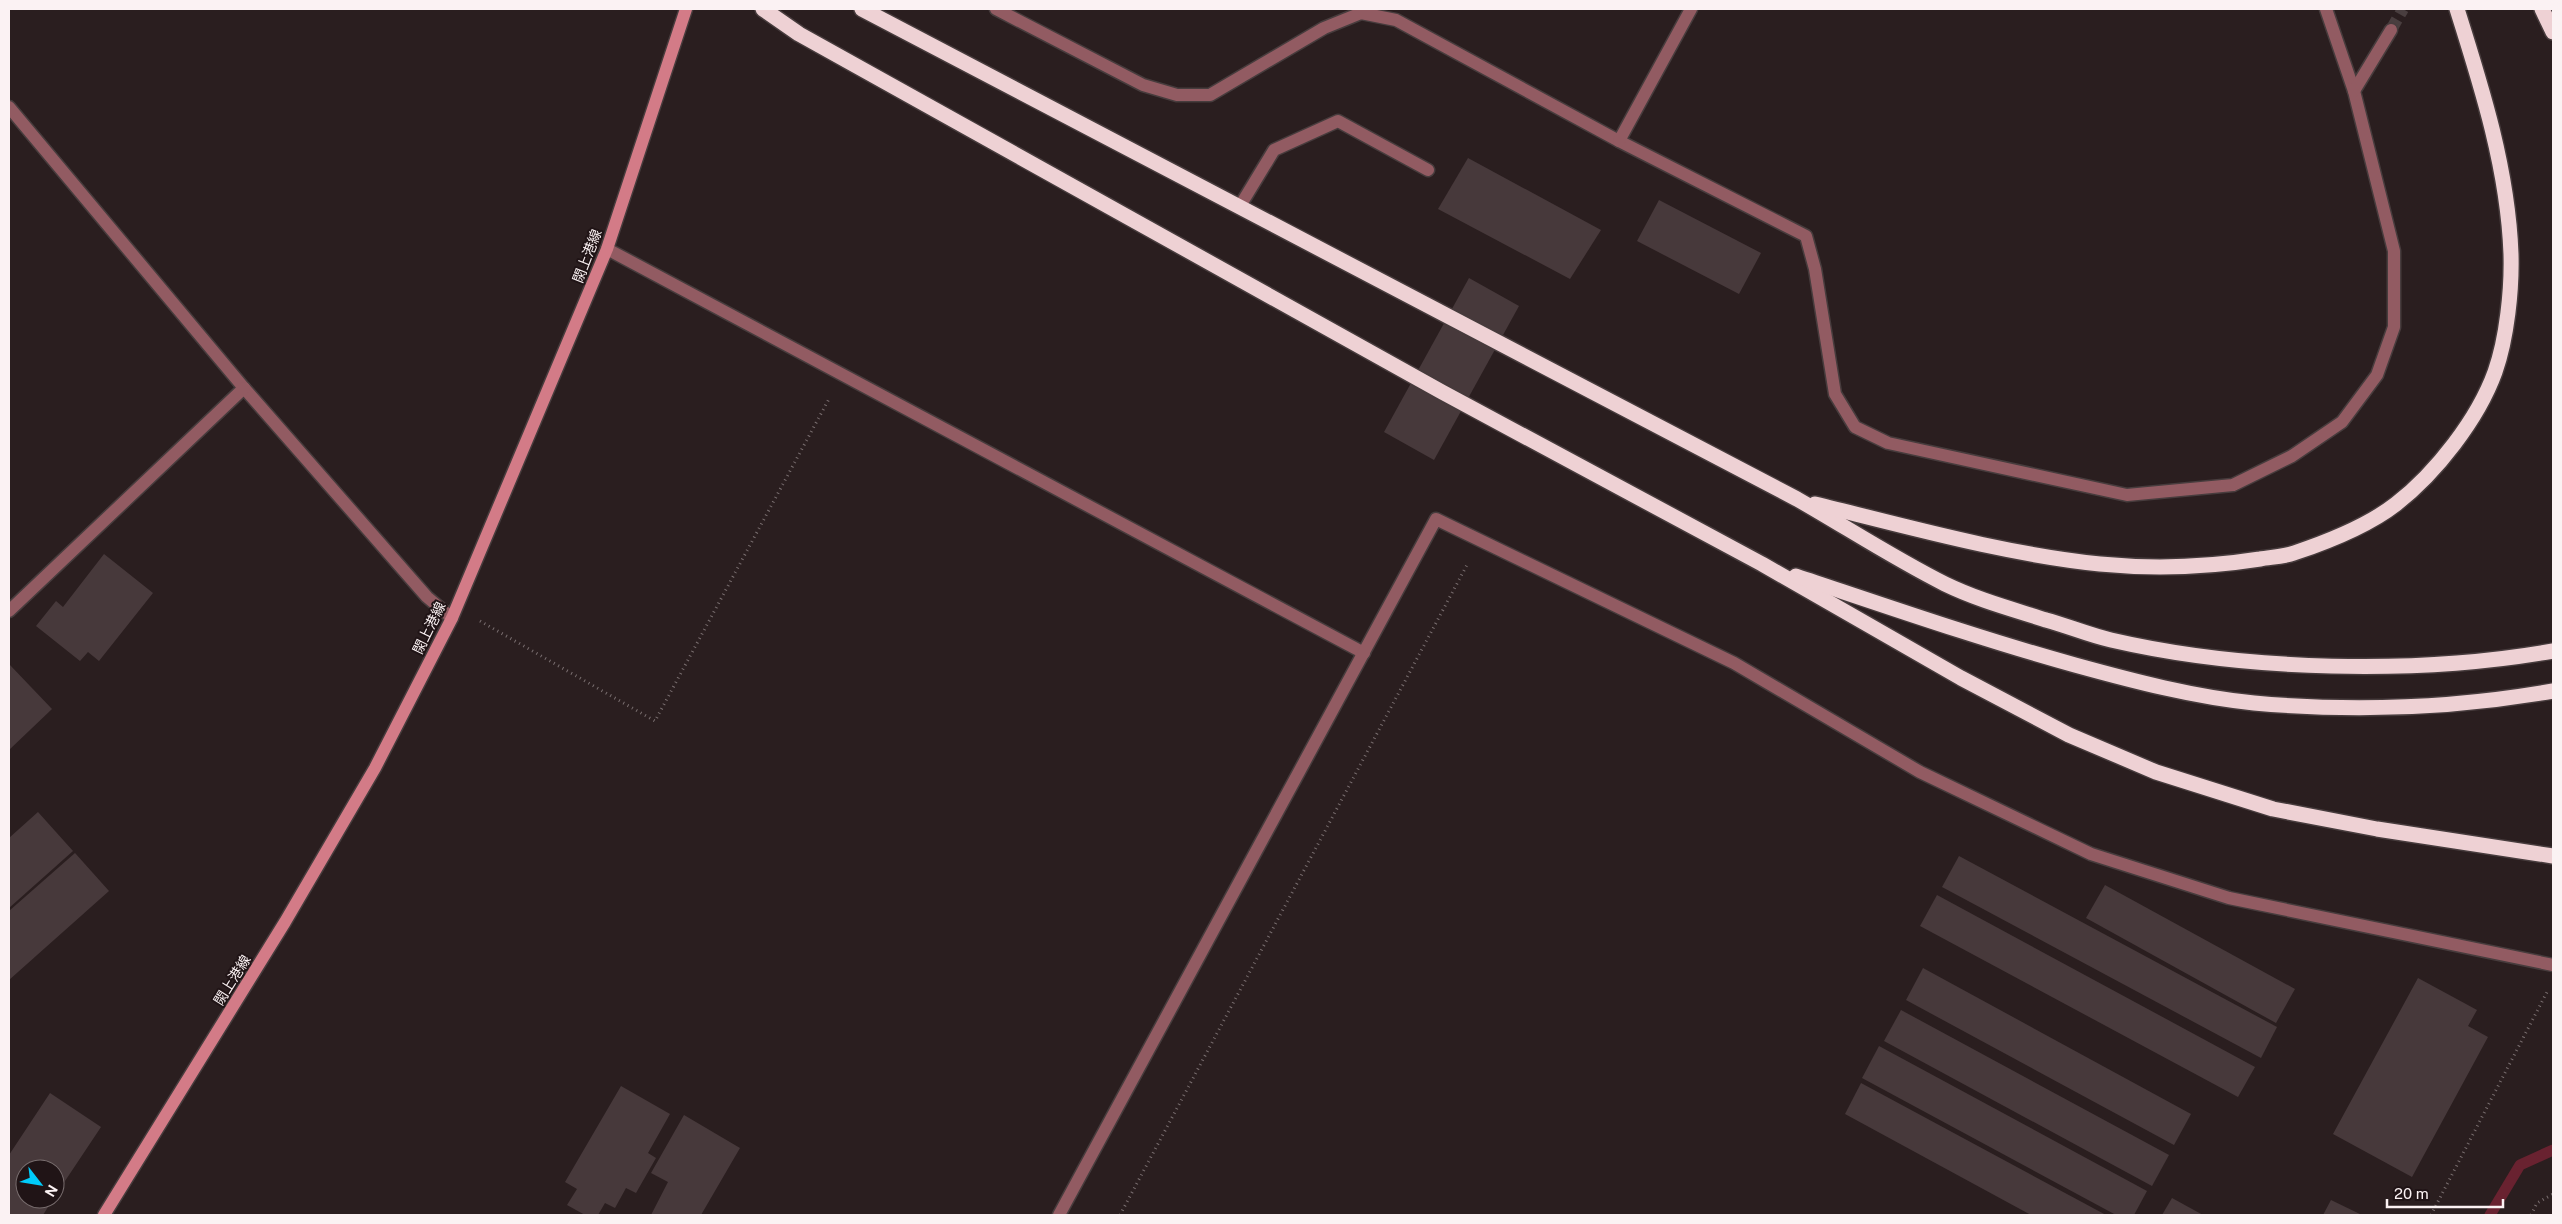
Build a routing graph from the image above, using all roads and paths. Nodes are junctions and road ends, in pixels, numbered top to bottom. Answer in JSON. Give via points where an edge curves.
{"nodes":[{"id":1,"x":686,"y":9,"type":"edge"},
{"id":2,"x":763,"y":9,"type":"edge"},
{"id":3,"x":862,"y":9,"type":"edge"},
{"id":4,"x":996,"y":9,"type":"edge"},
{"id":5,"x":1691,"y":9,"type":"edge"},
{"id":6,"x":2326,"y":9,"type":"edge"},
{"id":7,"x":2457,"y":9,"type":"edge"},
{"id":8,"x":2542,"y":9,"type":"edge"},
{"id":9,"x":2391,"y":30,"type":"tunnel mouth"},
{"id":10,"x":2553,"y":32,"type":"edge"},
{"id":11,"x":2354,"y":91,"type":"junction"},
{"id":12,"x":9,"y":107,"type":"edge"},
{"id":13,"x":1619,"y":141,"type":"junction"},
{"id":14,"x":1428,"y":170,"type":"dead end"},
{"id":15,"x":1240,"y":206,"type":"junction"},
{"id":16,"x":607,"y":249,"type":"junction"},
{"id":17,"x":842,"y":375,"type":"junction"},
{"id":18,"x":244,"y":388,"type":"junction"},
{"id":19,"x":1797,"y":499,"type":"junction"},
{"id":20,"x":1480,"y":541,"type":"junction"},
{"id":21,"x":1762,"y":564,"type":"junction"},
{"id":22,"x":9,"y":611,"type":"edge"},
{"id":23,"x":454,"y":612,"type":"junction"},
{"id":24,"x":2553,"y":651,"type":"edge"},
{"id":25,"x":1364,"y":653,"type":"junction"},
{"id":26,"x":2553,"y":691,"type":"edge"},
{"id":27,"x":2553,"y":856,"type":"edge"},
{"id":28,"x":2553,"y":965,"type":"edge"},
{"id":29,"x":2549,"y":988,"type":"dead end"},
{"id":30,"x":2553,"y":1194,"type":"edge"},
{"id":31,"x":104,"y":1215,"type":"edge"},
{"id":32,"x":1059,"y":1215,"type":"edge"},
{"id":33,"x":1120,"y":1215,"type":"edge"},
{"id":34,"x":2431,"y":1215,"type":"edge"},
{"id":35,"x":2530,"y":1215,"type":"edge"}],
"edges":[{"from":1,"to":16,"type":"main road","name":"閖上港線"},
{"from":2,"to":21,"type":"highway","via":[[808,39],[1442,392]]},
{"from":3,"to":15,"type":"highway"},
{"from":4,"to":13,"type":"street","via":[[1143,85],[1177,95],[1210,95],[1324,28],[1361,13],[1396,20]]},
{"from":5,"to":13,"type":"street"},
{"from":6,"to":11,"type":"street"},
{"from":7,"to":19,"type":"highway","via":[[2484,97],[2506,196],[2511,255],[2507,316],[2495,372],[2470,422],[2435,468],[2396,504],[2346,533],[2291,554],[2231,564],[2162,565],[2101,564],[1965,541]]},
{"from":8,"to":10,"type":"highway"},
{"from":9,"to":11,"type":"street"},
{"from":11,"to":13,"type":"street","via":[[2394,251],[2394,328],[2377,375],[2342,422],[2292,456],[2234,484],[2127,495],[1888,443],[1855,427],[1835,394],[1815,268],[1806,236]]},
{"from":12,"to":18,"type":"street"},
{"from":14,"to":15,"type":"street","via":[[1338,120],[1274,150]]},
{"from":15,"to":19,"type":"highway"},
{"from":16,"to":17,"type":"street"},
{"from":16,"to":23,"type":"main road","name":"閖上港線"},
{"from":17,"to":23,"type":"path","via":[[655,720]]},
{"from":17,"to":25,"type":"street"},
{"from":18,"to":22,"type":"street"},
{"from":18,"to":23,"type":"street","via":[[427,597]]},
{"from":19,"to":24,"type":"highway","via":[[1946,584],[1995,605],[2109,640],[2180,653],[2357,667],[2525,656]]},
{"from":20,"to":25,"type":"street","via":[[1436,519]]},
{"from":20,"to":28,"type":"street","via":[[1734,663],[1920,772],[2090,854],[2229,898]]},
{"from":20,"to":33,"type":"path"},
{"from":21,"to":26,"type":"highway","via":[[1986,640],[2120,678],[2252,703],[2332,707],[2419,705],[2509,699]]},
{"from":21,"to":27,"type":"highway","via":[[1961,678],[2069,735],[2156,772],[2273,809],[2377,830]]},
{"from":23,"to":31,"type":"main road","name":"閖上港線","via":[[375,768]]},
{"from":25,"to":32,"type":"street"},
{"from":29,"to":34,"type":"path"},
{"from":30,"to":35,"type":"path","via":[[2537,1203]]}]}
